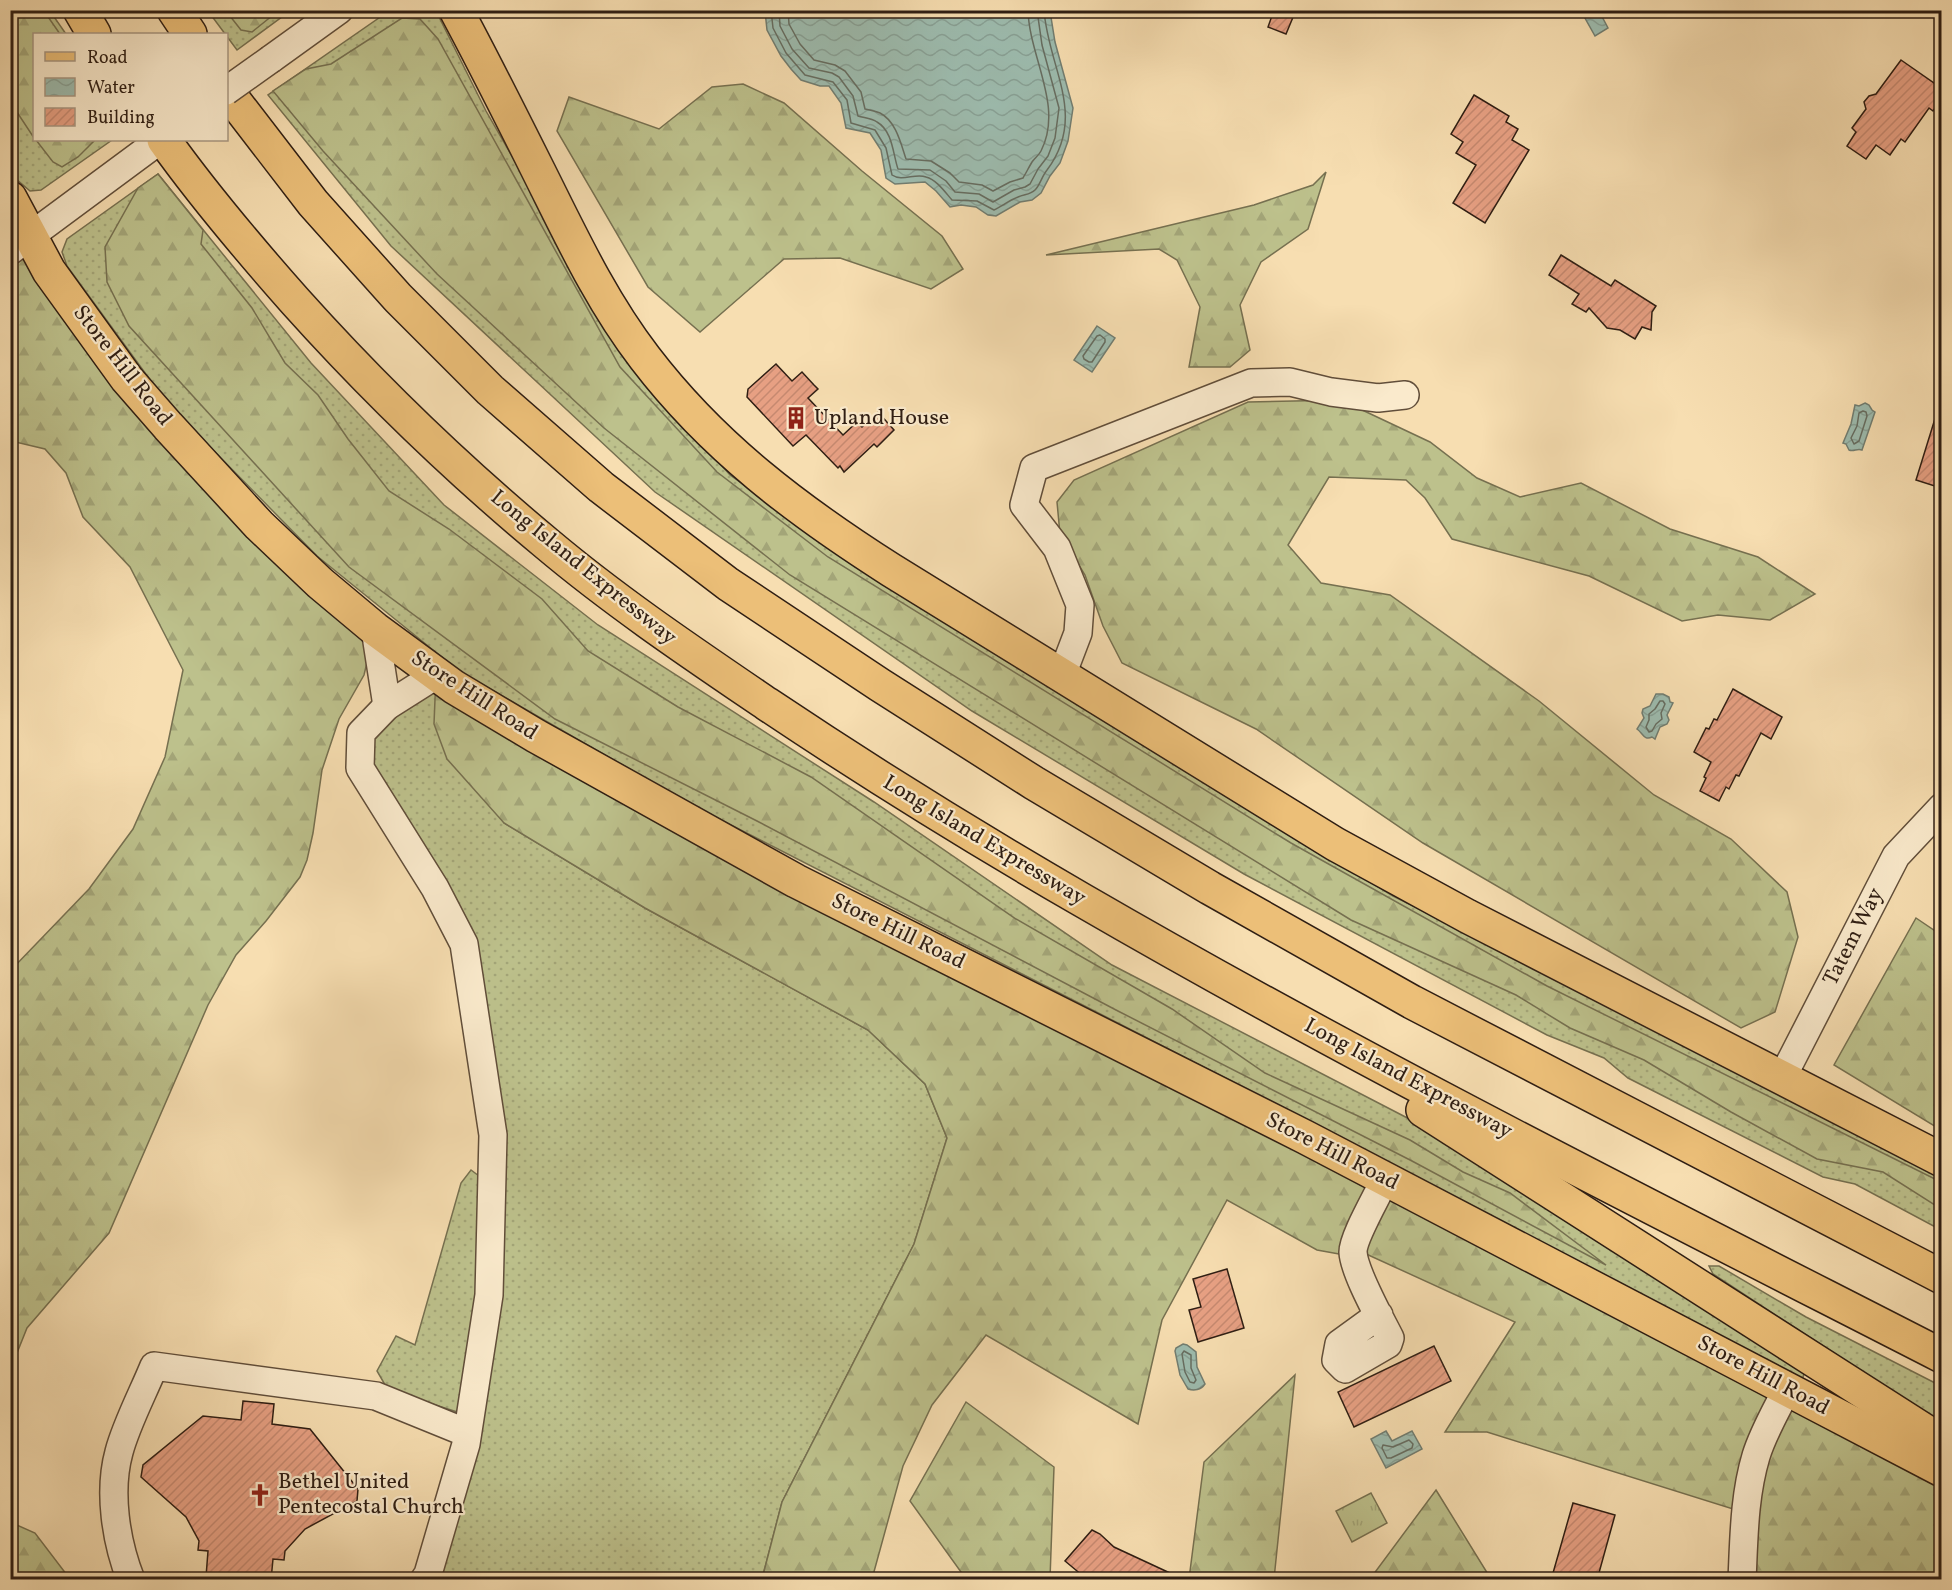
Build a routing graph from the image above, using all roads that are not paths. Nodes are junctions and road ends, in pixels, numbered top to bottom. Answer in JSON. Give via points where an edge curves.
{"nodes":[{"id":1,"x":80,"y":10,"type":"edge"},
{"id":2,"x":174,"y":10,"type":"edge"},
{"id":3,"x":339,"y":10,"type":"edge"},
{"id":4,"x":456,"y":10,"type":"edge"},
{"id":5,"x":93,"y":33,"type":"edge"},
{"id":6,"x":189,"y":33,"type":"edge"},
{"id":7,"x":228,"y":89,"type":"edge"},
{"id":8,"x":228,"y":93,"type":"edge"},
{"id":9,"x":161,"y":141,"type":"edge"},
{"id":10,"x":163,"y":141,"type":"edge"},
{"id":11,"x":10,"y":198,"type":"edge"},
{"id":12,"x":21,"y":243,"type":"edge"},
{"id":13,"x":1405,"y":395,"type":"dead end"},
{"id":14,"x":375,"y":629,"type":"junction"},
{"id":15,"x":436,"y":675,"type":"junction"},
{"id":16,"x":1062,"y":675,"type":"junction"},
{"id":17,"x":387,"y":706,"type":"junction"},
{"id":18,"x":1941,"y":807,"type":"edge"},
{"id":19,"x":1160,"y":945,"type":"junction"},
{"id":20,"x":1782,"y":1078,"type":"junction"},
{"id":21,"x":1941,"y":1160,"type":"edge"},
{"id":22,"x":1385,"y":1179,"type":"junction"},
{"id":23,"x":1941,"y":1277,"type":"edge"},
{"id":24,"x":1379,"y":1315,"type":"dead end"},
{"id":25,"x":1941,"y":1356,"type":"edge"},
{"id":26,"x":1787,"y":1389,"type":"junction"},
{"id":27,"x":467,"y":1433,"type":"junction"},
{"id":28,"x":1941,"y":1442,"type":"edge"},
{"id":29,"x":1941,"y":1470,"type":"edge"},
{"id":30,"x":131,"y":1580,"type":"edge"},
{"id":31,"x":424,"y":1580,"type":"edge"},
{"id":32,"x":1743,"y":1580,"type":"edge"}],
"edges":[{"from":1,"to":5,"type":"main road"},
{"from":2,"to":6,"type":"main road"},
{"from":3,"to":7,"type":"street","bridge":true},
{"from":4,"to":16,"type":"main road","via":[[604,297],[644,357],[686,407],[746,467],[812,518]]},
{"from":8,"to":23,"type":"main road","via":[[313,203],[398,298],[482,382],[601,487],[728,584],[1034,783],[1210,888],[1412,1002]]},
{"from":9,"to":12,"type":"street"},
{"from":10,"to":19,"type":"main road","name":"Long Island Expressway","via":[[249,250],[338,349],[433,444],[548,545],[680,645],[834,748],[990,847]]},
{"from":11,"to":12,"type":"main road","name":"Store Hill Road"},
{"from":12,"to":14,"type":"main road","name":"Store Hill Road","via":[[49,271],[127,379],[259,525],[320,584]]},
{"from":13,"to":16,"type":"street","via":[[1378,398],[1290,382],[1251,383],[1034,468],[1024,506],[1057,548],[1080,605],[1078,633]]},
{"from":14,"to":15,"type":"main road","name":"Store Hill Road"},
{"from":14,"to":17,"type":"street"},
{"from":15,"to":17,"type":"street"},
{"from":15,"to":22,"type":"main road","name":"Store Hill Road","via":[[536,736],[796,881]]},
{"from":16,"to":20,"type":"main road","via":[[1278,810],[1391,875]]},
{"from":17,"to":27,"type":"street","via":[[361,733],[360,768],[435,888],[464,944],[493,1135],[489,1295]]},
{"from":18,"to":20,"type":"street","name":"Tatem Way","via":[[1896,856]]},
{"from":19,"to":25,"type":"main road","name":"Long Island Expressway","via":[[1364,1057]]},
{"from":19,"to":28,"type":"main road"},
{"from":20,"to":21,"type":"main road"},
{"from":22,"to":24,"type":"street","via":[[1353,1251],[1356,1267]]},
{"from":22,"to":26,"type":"main road","name":"Store Hill Road"},
{"from":26,"to":29,"type":"main road","name":"Store Hill Road"},
{"from":26,"to":32,"type":"street","via":[[1751,1475]]},
{"from":27,"to":30,"type":"street","via":[[376,1396],[154,1366],[115,1470],[116,1528]]},
{"from":27,"to":31,"type":"street"}]}
